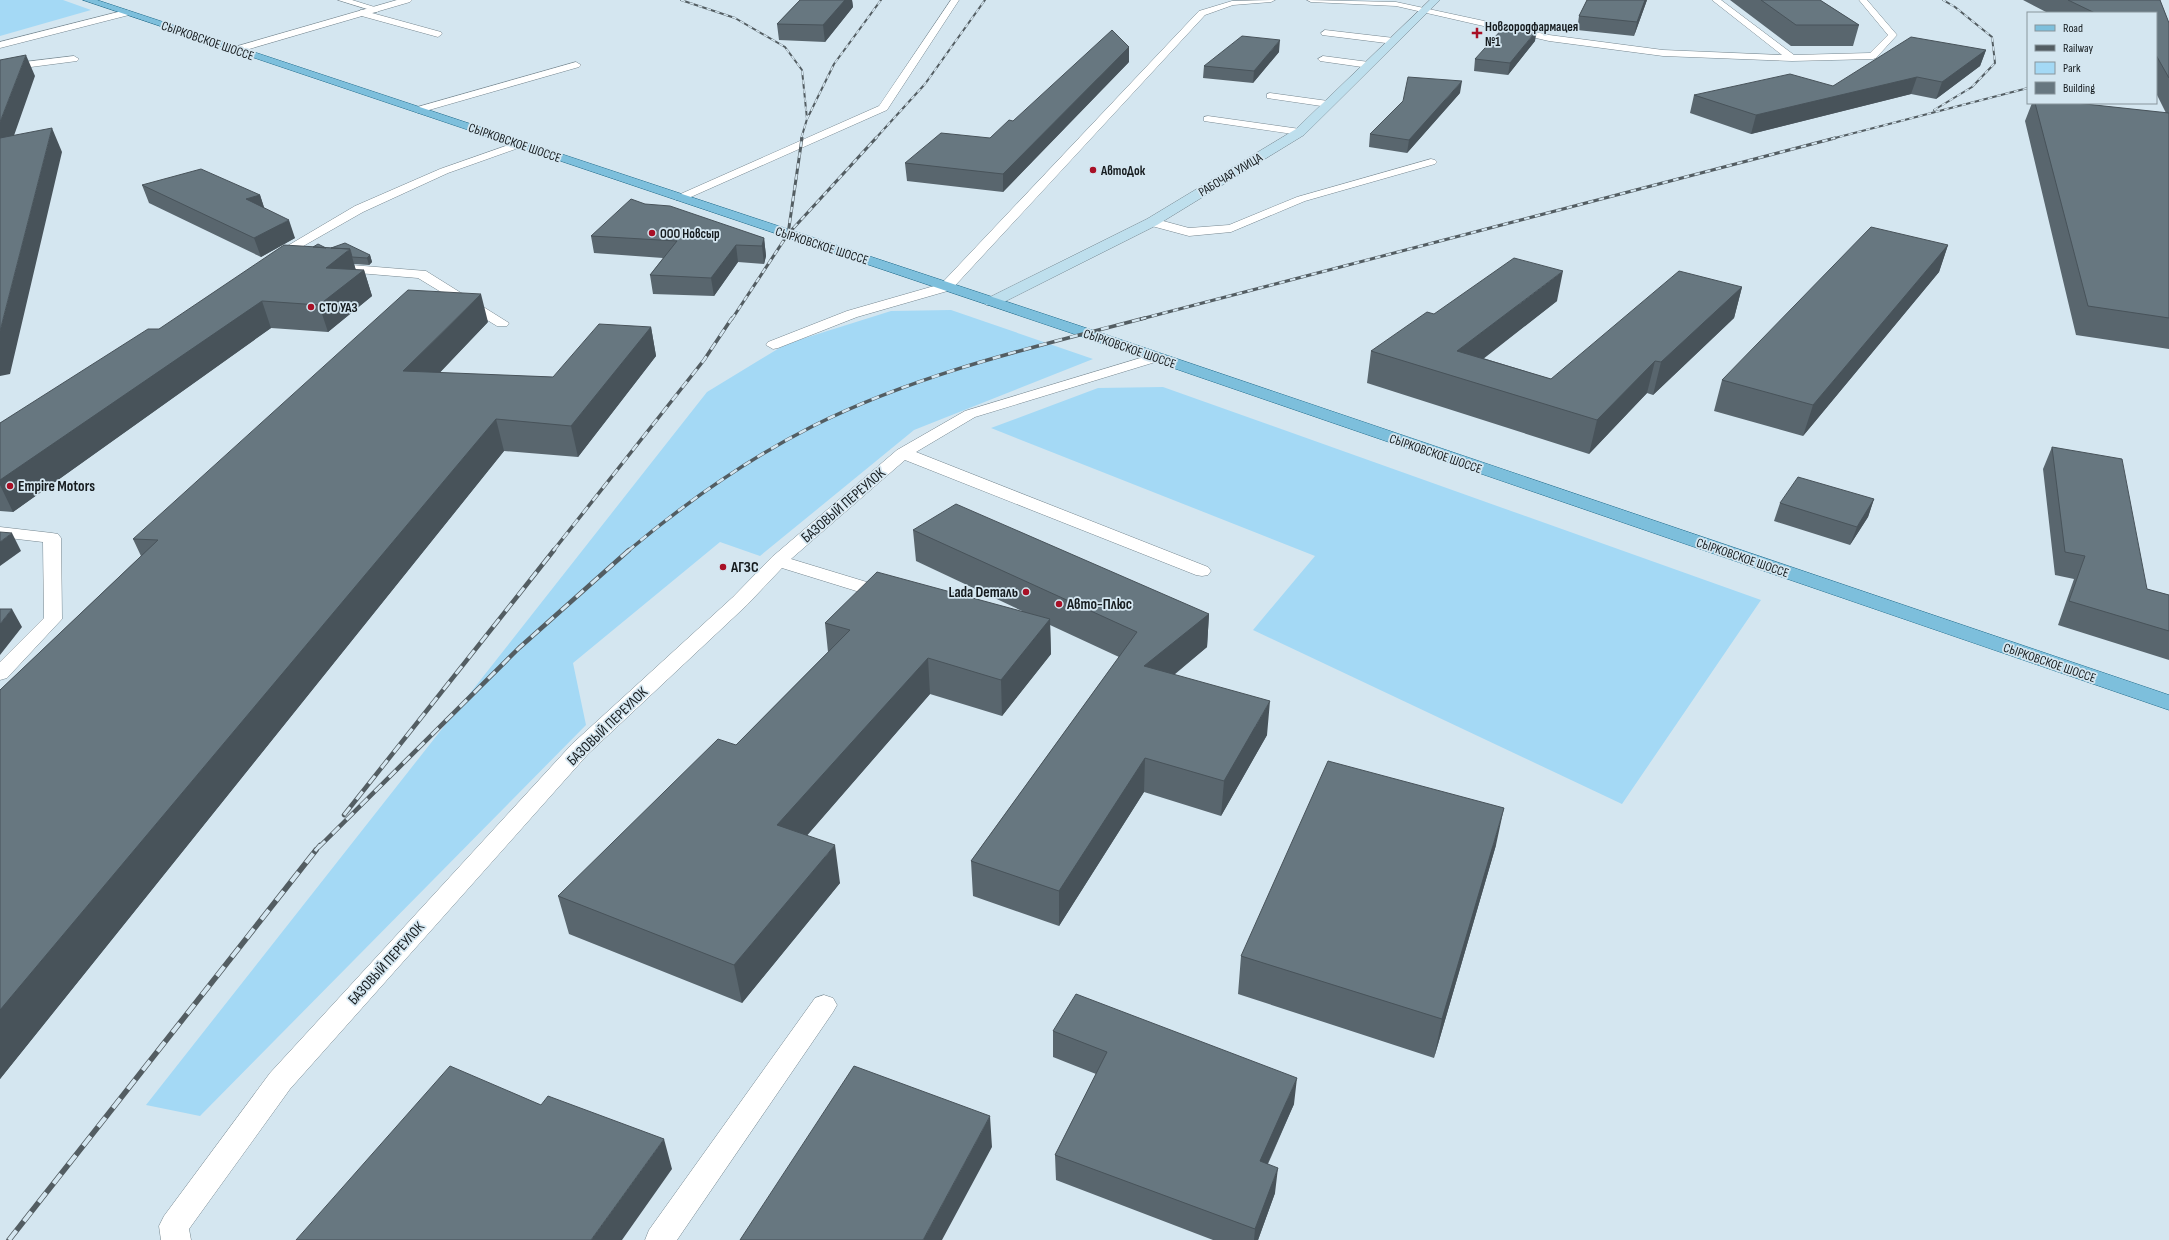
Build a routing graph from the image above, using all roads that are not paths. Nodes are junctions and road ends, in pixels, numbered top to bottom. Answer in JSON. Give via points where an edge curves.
{"nodes":[{"id":1,"x":88,"y":0,"type":"edge"},
{"id":2,"x":342,"y":0,"type":"edge"},
{"id":3,"x":407,"y":0,"type":"edge"},
{"id":4,"x":954,"y":0,"type":"edge"},
{"id":5,"x":1271,"y":0,"type":"edge"},
{"id":6,"x":1311,"y":0,"type":"edge"},
{"id":7,"x":1435,"y":0,"type":"edge"},
{"id":8,"x":1716,"y":0,"type":"edge"},
{"id":9,"x":1863,"y":0,"type":"edge"},
{"id":10,"x":1232,"y":1,"type":"edge"},
{"id":11,"x":377,"y":9,"type":"junction"},
{"id":12,"x":1424,"y":11,"type":"junction"},
{"id":13,"x":126,"y":13,"type":"junction"},
{"id":14,"x":361,"y":13,"type":"junction"},
{"id":15,"x":1326,"y":33,"type":"dead end"},
{"id":16,"x":438,"y":34,"type":"dead end"},
{"id":17,"x":1394,"y":40,"type":"junction"},
{"id":18,"x":0,"y":45,"type":"edge"},
{"id":19,"x":235,"y":50,"type":"junction"},
{"id":20,"x":1792,"y":58,"type":"junction"},
{"id":21,"x":1323,"y":59,"type":"dead end"},
{"id":22,"x":74,"y":60,"type":"dead end"},
{"id":23,"x":576,"y":64,"type":"dead end"},
{"id":24,"x":1369,"y":65,"type":"junction"},
{"id":25,"x":0,"y":68,"type":"edge"},
{"id":26,"x":1270,"y":96,"type":"dead end"},
{"id":27,"x":1328,"y":104,"type":"junction"},
{"id":28,"x":418,"y":110,"type":"junction"},
{"id":29,"x":1208,"y":119,"type":"dead end"},
{"id":30,"x":1300,"y":132,"type":"junction"},
{"id":31,"x":520,"y":144,"type":"junction"},
{"id":32,"x":1431,"y":162,"type":"dead end"},
{"id":33,"x":680,"y":198,"type":"junction"},
{"id":34,"x":1152,"y":222,"type":"junction"},
{"id":35,"x":288,"y":265,"type":"edge"},
{"id":36,"x":327,"y":268,"type":"edge"},
{"id":37,"x":946,"y":286,"type":"junction"},
{"id":38,"x":992,"y":302,"type":"junction"},
{"id":39,"x":502,"y":323,"type":"dead end"},
{"id":40,"x":773,"y":345,"type":"dead end"},
{"id":41,"x":1157,"y":357,"type":"junction"},
{"id":42,"x":903,"y":453,"type":"junction"},
{"id":43,"x":0,"y":532,"type":"edge"},
{"id":44,"x":778,"y":561,"type":"junction"},
{"id":45,"x":1202,"y":571,"type":"dead end"},
{"id":46,"x":905,"y":599,"type":"edge"},
{"id":47,"x":0,"y":674,"type":"edge"},
{"id":48,"x":2169,"y":702,"type":"edge"},
{"id":49,"x":824,"y":1004,"type":"dead end"},
{"id":50,"x":176,"y":1240,"type":"edge"},
{"id":51,"x":660,"y":1240,"type":"edge"}],
"edges":[{"from":1,"to":13,"type":"main road","name":"СЫРКОВСКОЕ ШОССЕ"},
{"from":2,"to":11,"type":"lane"},
{"from":3,"to":11,"type":"street"},
{"from":4,"to":33,"type":"lane","via":[[883,108]]},
{"from":5,"to":10,"type":"lane"},
{"from":6,"to":12,"type":"lane","via":[[1396,4]]},
{"from":7,"to":12,"type":"main road","name":"РАБОЧАЯ УЛИЦА"},
{"from":8,"to":20,"type":"lane"},
{"from":9,"to":20,"type":"lane","via":[[1893,35],[1873,56]]},
{"from":10,"to":37,"type":"lane","via":[[1202,13]]},
{"from":11,"to":14,"type":"street"},
{"from":12,"to":17,"type":"main road","name":"РАБОЧАЯ УЛИЦА"},
{"from":12,"to":20,"type":"lane","via":[[1550,38],[1663,53]]},
{"from":13,"to":18,"type":"lane"},
{"from":13,"to":19,"type":"main road","name":"СЫРКОВСКОЕ ШОССЕ"},
{"from":14,"to":16,"type":"lane"},
{"from":14,"to":19,"type":"street"},
{"from":15,"to":17,"type":"lane"},
{"from":17,"to":24,"type":"main road","name":"РАБОЧАЯ УЛИЦА"},
{"from":19,"to":28,"type":"main road","name":"СЫРКОВСКОЕ ШОССЕ"},
{"from":21,"to":24,"type":"lane"},
{"from":22,"to":25,"type":"lane"},
{"from":23,"to":28,"type":"lane"},
{"from":24,"to":27,"type":"main road","name":"РАБОЧАЯ УЛИЦА"},
{"from":26,"to":27,"type":"lane"},
{"from":27,"to":30,"type":"main road","name":"РАБОЧАЯ УЛИЦА"},
{"from":28,"to":31,"type":"main road","name":"СЫРКОВСКОЕ ШОССЕ"},
{"from":29,"to":30,"type":"lane"},
{"from":30,"to":34,"type":"main road","name":"РАБОЧАЯ УЛИЦА"},
{"from":31,"to":33,"type":"main road","name":"СЫРКОВСКОЕ ШОССЕ"},
{"from":31,"to":35,"type":"lane","via":[[444,171],[359,209],[264,263]]},
{"from":32,"to":34,"type":"lane","via":[[1301,199],[1231,228],[1190,232]]},
{"from":33,"to":37,"type":"main road","name":"СЫРКОВСКОЕ ШОССЕ"},
{"from":34,"to":38,"type":"main road","name":"РАБОЧАЯ УЛИЦА"},
{"from":36,"to":39,"type":"lane","via":[[421,274]]},
{"from":37,"to":38,"type":"main road","name":"СЫРКОВСКОЕ ШОССЕ"},
{"from":37,"to":40,"type":"lane","via":[[852,314]]},
{"from":38,"to":41,"type":"main road","name":"СЫРКОВСКОЕ ШОССЕ"},
{"from":41,"to":42,"type":"lane","name":"БАЗОВЫЙ ПЕРЕУЛОК","via":[[970,414]]},
{"from":41,"to":48,"type":"main road","name":"СЫРКОВСКОЕ ШОССЕ"},
{"from":42,"to":44,"type":"lane","name":"БАЗОВЫЙ ПЕРЕУЛОК"},
{"from":42,"to":45,"type":"lane"},
{"from":43,"to":47,"type":"lane","via":[[52,538],[53,618]]},
{"from":44,"to":46,"type":"lane"},
{"from":44,"to":50,"type":"lane","name":"БАЗОВЫЙ ПЕРЕУЛОК","via":[[740,601],[580,749],[280,1081],[174,1226]]},
{"from":49,"to":51,"type":"lane"}]}
